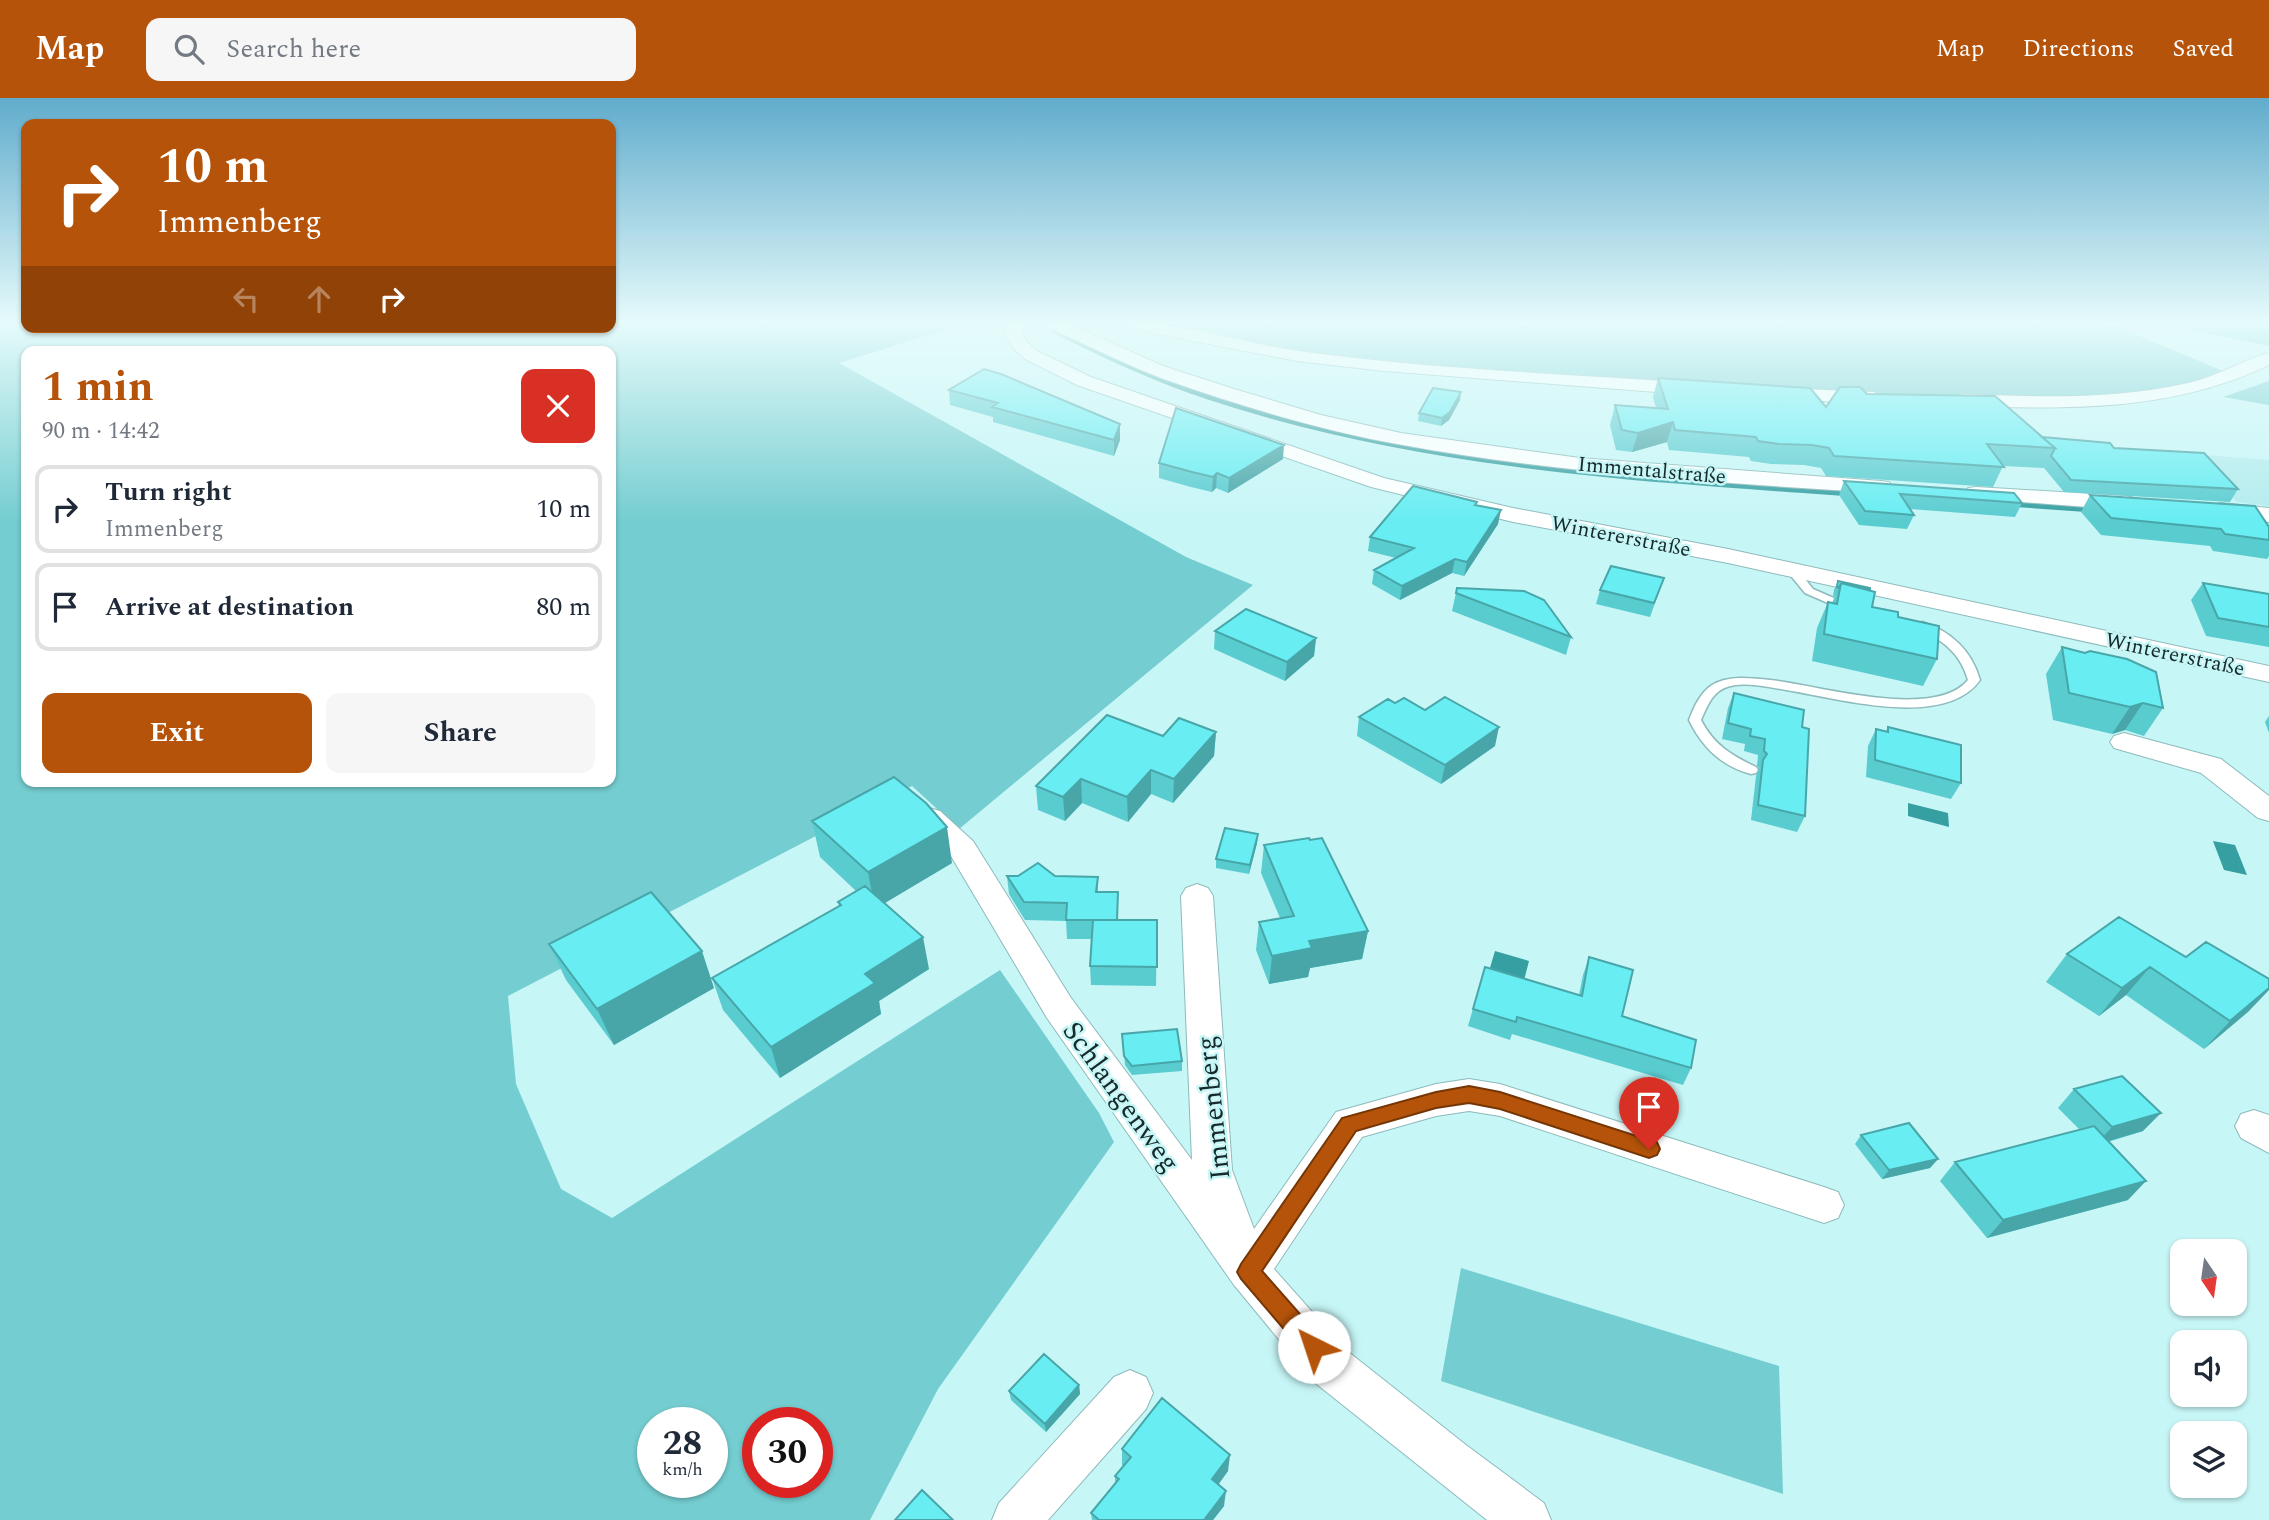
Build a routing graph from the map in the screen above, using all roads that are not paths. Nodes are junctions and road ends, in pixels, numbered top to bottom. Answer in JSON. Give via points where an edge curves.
{"nodes":[{"id":1,"x":1107,"y":389,"type":"edge"},
{"id":2,"x":1219,"y":389,"type":"edge"},
{"id":3,"x":1699,"y":389,"type":"edge"},
{"id":4,"x":2191,"y":389,"type":"edge"},
{"id":5,"x":1708,"y":390,"type":"edge"},
{"id":6,"x":1763,"y":393,"type":"edge"},
{"id":7,"x":1887,"y":398,"type":"edge"},
{"id":8,"x":1941,"y":400,"type":"edge"},
{"id":9,"x":1900,"y":488,"type":"edge"},
{"id":10,"x":1955,"y":491,"type":"edge"},
{"id":11,"x":2150,"y":505,"type":"edge"},
{"id":12,"x":2206,"y":509,"type":"edge"},
{"id":13,"x":2269,"y":515,"type":"edge"},
{"id":14,"x":1793,"y":571,"type":"junction"},
{"id":15,"x":1861,"y":611,"type":"edge"},
{"id":16,"x":1905,"y":621,"type":"edge"},
{"id":17,"x":2269,"y":674,"type":"edge"},
{"id":18,"x":2124,"y":742,"type":"dead end"},
{"id":19,"x":1751,"y":769,"type":"dead end"},
{"id":20,"x":2269,"y":811,"type":"edge"},
{"id":21,"x":929,"y":818,"type":"edge"},
{"id":22,"x":1197,"y":896,"type":"dead end"},
{"id":23,"x":1824,"y":1205,"type":"dead end"},
{"id":24,"x":1249,"y":1272,"type":"junction"},
{"id":25,"x":1130,"y":1393,"type":"dead end"},
{"id":26,"x":1016,"y":1520,"type":"edge"},
{"id":27,"x":1527,"y":1520,"type":"edge"}],
"edges":[{"from":1,"to":14,"type":"street","name":"Wintererstraße","via":[[1378,483]]},
{"from":2,"to":9,"type":"street","name":"Immentalstraße","via":[[1400,438],[1577,464]]},
{"from":3,"to":5,"type":"street"},
{"from":4,"to":8,"type":"street","via":[[2148,398],[2064,402]]},
{"from":6,"to":7,"type":"street"},
{"from":10,"to":11,"type":"street"},
{"from":12,"to":13,"type":"street"},
{"from":14,"to":15,"type":"lane","via":[[1809,591],[1838,606]]},
{"from":14,"to":17,"type":"street","name":"Wintererstraße"},
{"from":16,"to":19,"type":"lane","via":[[1943,636],[1970,660],[1974,680],[1963,692],[1897,704],[1772,683],[1721,685],[1704,698],[1695,720],[1706,742],[1727,759]]},
{"from":18,"to":20,"type":"street","via":[[2211,766]]},
{"from":21,"to":24,"type":"street","name":"Schlangenweg","via":[[962,849],[1059,1008]]},
{"from":22,"to":24,"type":"street","name":"Immenberg","via":[[1212,1170]]},
{"from":23,"to":24,"type":"street","via":[[1500,1100],[1469,1095],[1349,1124]]},
{"from":24,"to":27,"type":"street","name":"Schlangenweg","via":[[1330,1366]]},
{"from":25,"to":26,"type":"street"}]}
